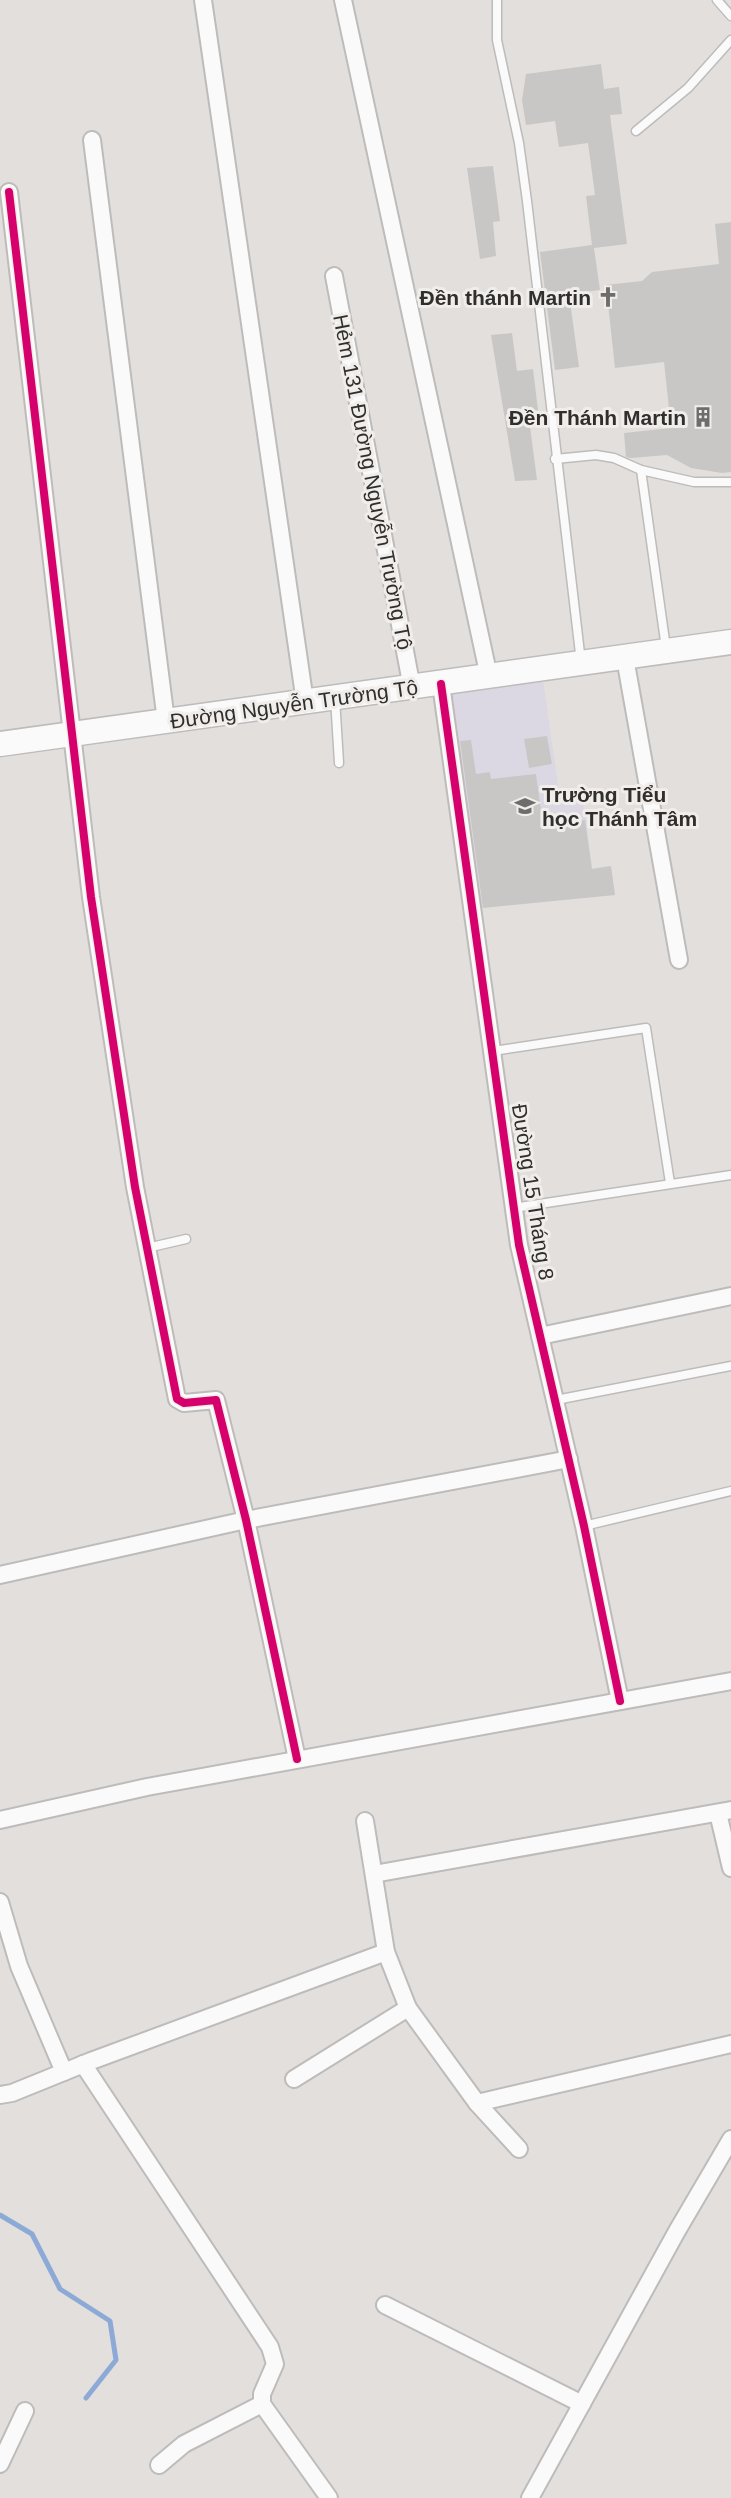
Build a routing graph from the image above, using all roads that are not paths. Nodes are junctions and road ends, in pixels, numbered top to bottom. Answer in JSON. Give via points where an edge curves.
{"nodes":[{"id":1,"x":203,"y":0,"type":"edge"},
{"id":2,"x":343,"y":0,"type":"edge"},
{"id":3,"x":496,"y":0,"type":"edge"},
{"id":4,"x":717,"y":0,"type":"edge"},
{"id":5,"x":731,"y":15,"type":"edge"},
{"id":6,"x":731,"y":40,"type":"edge"},
{"id":7,"x":636,"y":131,"type":"dead end"},
{"id":8,"x":92,"y":140,"type":"dead end"},
{"id":9,"x":9,"y":192,"type":"dead end"},
{"id":10,"x":334,"y":276,"type":"dead end"},
{"id":11,"x":555,"y":459,"type":"junction"},
{"id":12,"x":641,"y":470,"type":"junction"},
{"id":13,"x":731,"y":482,"type":"edge"},
{"id":14,"x":731,"y":642,"type":"edge"},
{"id":15,"x":666,"y":652,"type":"junction"},
{"id":16,"x":625,"y":657,"type":"junction"},
{"id":17,"x":581,"y":664,"type":"junction"},
{"id":18,"x":489,"y":677,"type":"junction"},
{"id":19,"x":441,"y":684,"type":"junction"},
{"id":20,"x":412,"y":688,"type":"junction"},
{"id":21,"x":335,"y":697,"type":"junction"},
{"id":22,"x":305,"y":702,"type":"junction"},
{"id":23,"x":166,"y":721,"type":"junction"},
{"id":24,"x":71,"y":734,"type":"junction"},
{"id":25,"x":0,"y":744,"type":"edge"},
{"id":26,"x":339,"y":763,"type":"dead end"},
{"id":27,"x":679,"y":960,"type":"dead end"},
{"id":28,"x":493,"y":1051,"type":"junction"},
{"id":29,"x":731,"y":1175,"type":"edge"},
{"id":30,"x":670,"y":1183,"type":"junction"},
{"id":31,"x":513,"y":1208,"type":"junction"},
{"id":32,"x":186,"y":1239,"type":"dead end"},
{"id":33,"x":147,"y":1248,"type":"junction"},
{"id":34,"x":731,"y":1296,"type":"edge"},
{"id":35,"x":540,"y":1336,"type":"junction"},
{"id":36,"x":731,"y":1366,"type":"edge"},
{"id":37,"x":555,"y":1400,"type":"junction"},
{"id":38,"x":569,"y":1459,"type":"junction"},
{"id":39,"x":731,"y":1491,"type":"edge"},
{"id":40,"x":246,"y":1520,"type":"junction"},
{"id":41,"x":584,"y":1526,"type":"junction"},
{"id":42,"x":0,"y":1575,"type":"edge"},
{"id":43,"x":731,"y":1681,"type":"edge"},
{"id":44,"x":620,"y":1701,"type":"junction"},
{"id":45,"x":297,"y":1759,"type":"junction"},
{"id":46,"x":725,"y":1812,"type":"edge"},
{"id":47,"x":0,"y":1820,"type":"edge"},
{"id":48,"x":364,"y":1821,"type":"dead end"},
{"id":49,"x":731,"y":1868,"type":"edge"},
{"id":50,"x":374,"y":1874,"type":"junction"},
{"id":51,"x":0,"y":1902,"type":"edge"},
{"id":52,"x":386,"y":1952,"type":"junction"},
{"id":53,"x":408,"y":2007,"type":"junction"},
{"id":54,"x":731,"y":2044,"type":"edge"},
{"id":55,"x":83,"y":2064,"type":"junction"},
{"id":56,"x":64,"y":2072,"type":"junction"},
{"id":57,"x":294,"y":2079,"type":"dead end"},
{"id":58,"x":0,"y":2095,"type":"edge"},
{"id":59,"x":477,"y":2103,"type":"junction"},
{"id":60,"x":731,"y":2139,"type":"edge"},
{"id":61,"x":519,"y":2149,"type":"dead end"},
{"id":62,"x":385,"y":2305,"type":"dead end"},
{"id":63,"x":262,"y":2404,"type":"junction"},
{"id":64,"x":582,"y":2404,"type":"junction"},
{"id":65,"x":25,"y":2411,"type":"dead end"},
{"id":66,"x":0,"y":2464,"type":"edge"},
{"id":67,"x":159,"y":2465,"type":"dead end"},
{"id":68,"x":329,"y":2498,"type":"edge"},
{"id":69,"x":530,"y":2498,"type":"edge"}],
"edges":[{"from":1,"to":22,"type":"street"},
{"from":2,"to":18,"type":"street"},
{"from":3,"to":11,"type":"lane","via":[[497,40],[520,154]]},
{"from":4,"to":5,"type":"lane"},
{"from":6,"to":7,"type":"lane","via":[[688,88]]},
{"from":8,"to":23,"type":"street"},
{"from":9,"to":24,"type":"street"},
{"from":10,"to":20,"type":"street","name":"Hẻm 131 Đường Nguyễn Trường Tộ"},
{"from":11,"to":12,"type":"lane","via":[[596,455]]},
{"from":11,"to":17,"type":"lane"},
{"from":12,"to":13,"type":"lane","via":[[694,482]]},
{"from":12,"to":15,"type":"lane"},
{"from":14,"to":15,"type":"main road","name":"Đường Nguyễn Trường Tộ"},
{"from":15,"to":16,"type":"main road","name":"Đường Nguyễn Trường Tộ"},
{"from":16,"to":17,"type":"main road","name":"Đường Nguyễn Trường Tộ"},
{"from":16,"to":27,"type":"street"},
{"from":17,"to":18,"type":"main road","name":"Đường Nguyễn Trường Tộ"},
{"from":18,"to":19,"type":"main road","name":"Đường Nguyễn Trường Tộ"},
{"from":19,"to":20,"type":"main road","name":"Đường Nguyễn Trường Tộ"},
{"from":19,"to":28,"type":"street","name":"Đường 15 Tháng 8"},
{"from":20,"to":21,"type":"main road","name":"Đường Nguyễn Trường Tộ"},
{"from":21,"to":22,"type":"main road","name":"Đường Nguyễn Trường Tộ"},
{"from":21,"to":26,"type":"lane"},
{"from":22,"to":23,"type":"main road","name":"Đường Nguyễn Trường Tộ"},
{"from":23,"to":24,"type":"main road","name":"Đường Nguyễn Trường Tộ"},
{"from":24,"to":25,"type":"main road","name":"Đường Nguyễn Trường Tộ"},
{"from":24,"to":33,"type":"street","via":[[91,897]]},
{"from":28,"to":30,"type":"lane","via":[[646,1028]]},
{"from":28,"to":31,"type":"street","name":"Đường 15 Tháng 8"},
{"from":29,"to":30,"type":"lane"},
{"from":30,"to":31,"type":"lane"},
{"from":31,"to":35,"type":"street","name":"Đường 15 Tháng 8"},
{"from":32,"to":33,"type":"lane"},
{"from":33,"to":40,"type":"street","via":[[177,1399],[184,1403],[216,1400]]},
{"from":34,"to":35,"type":"street"},
{"from":35,"to":37,"type":"street","name":"Đường 15 Tháng 8"},
{"from":36,"to":37,"type":"lane"},
{"from":37,"to":38,"type":"street","name":"Đường 15 Tháng 8"},
{"from":38,"to":40,"type":"street"},
{"from":38,"to":41,"type":"street","name":"Đường 15 Tháng 8"},
{"from":39,"to":41,"type":"lane"},
{"from":40,"to":42,"type":"street"},
{"from":40,"to":45,"type":"street"},
{"from":41,"to":44,"type":"street","name":"Đường 15 Tháng 8"},
{"from":43,"to":44,"type":"street"},
{"from":44,"to":45,"type":"street"},
{"from":45,"to":47,"type":"street"},
{"from":46,"to":49,"type":"street"},
{"from":46,"to":50,"type":"street"},
{"from":48,"to":50,"type":"street"},
{"from":50,"to":52,"type":"street"},
{"from":51,"to":56,"type":"street","via":[[19,1966]]},
{"from":52,"to":53,"type":"street"},
{"from":52,"to":55,"type":"street"},
{"from":53,"to":57,"type":"street"},
{"from":53,"to":59,"type":"street"},
{"from":54,"to":59,"type":"street"},
{"from":55,"to":56,"type":"street"},
{"from":55,"to":63,"type":"street","via":[[270,2347],[275,2364],[262,2394]]},
{"from":56,"to":58,"type":"street"},
{"from":59,"to":61,"type":"street"},
{"from":60,"to":64,"type":"street"},
{"from":62,"to":64,"type":"street"},
{"from":63,"to":67,"type":"street","via":[[184,2444]]},
{"from":63,"to":68,"type":"street"},
{"from":64,"to":69,"type":"street"},
{"from":65,"to":66,"type":"street"}]}
